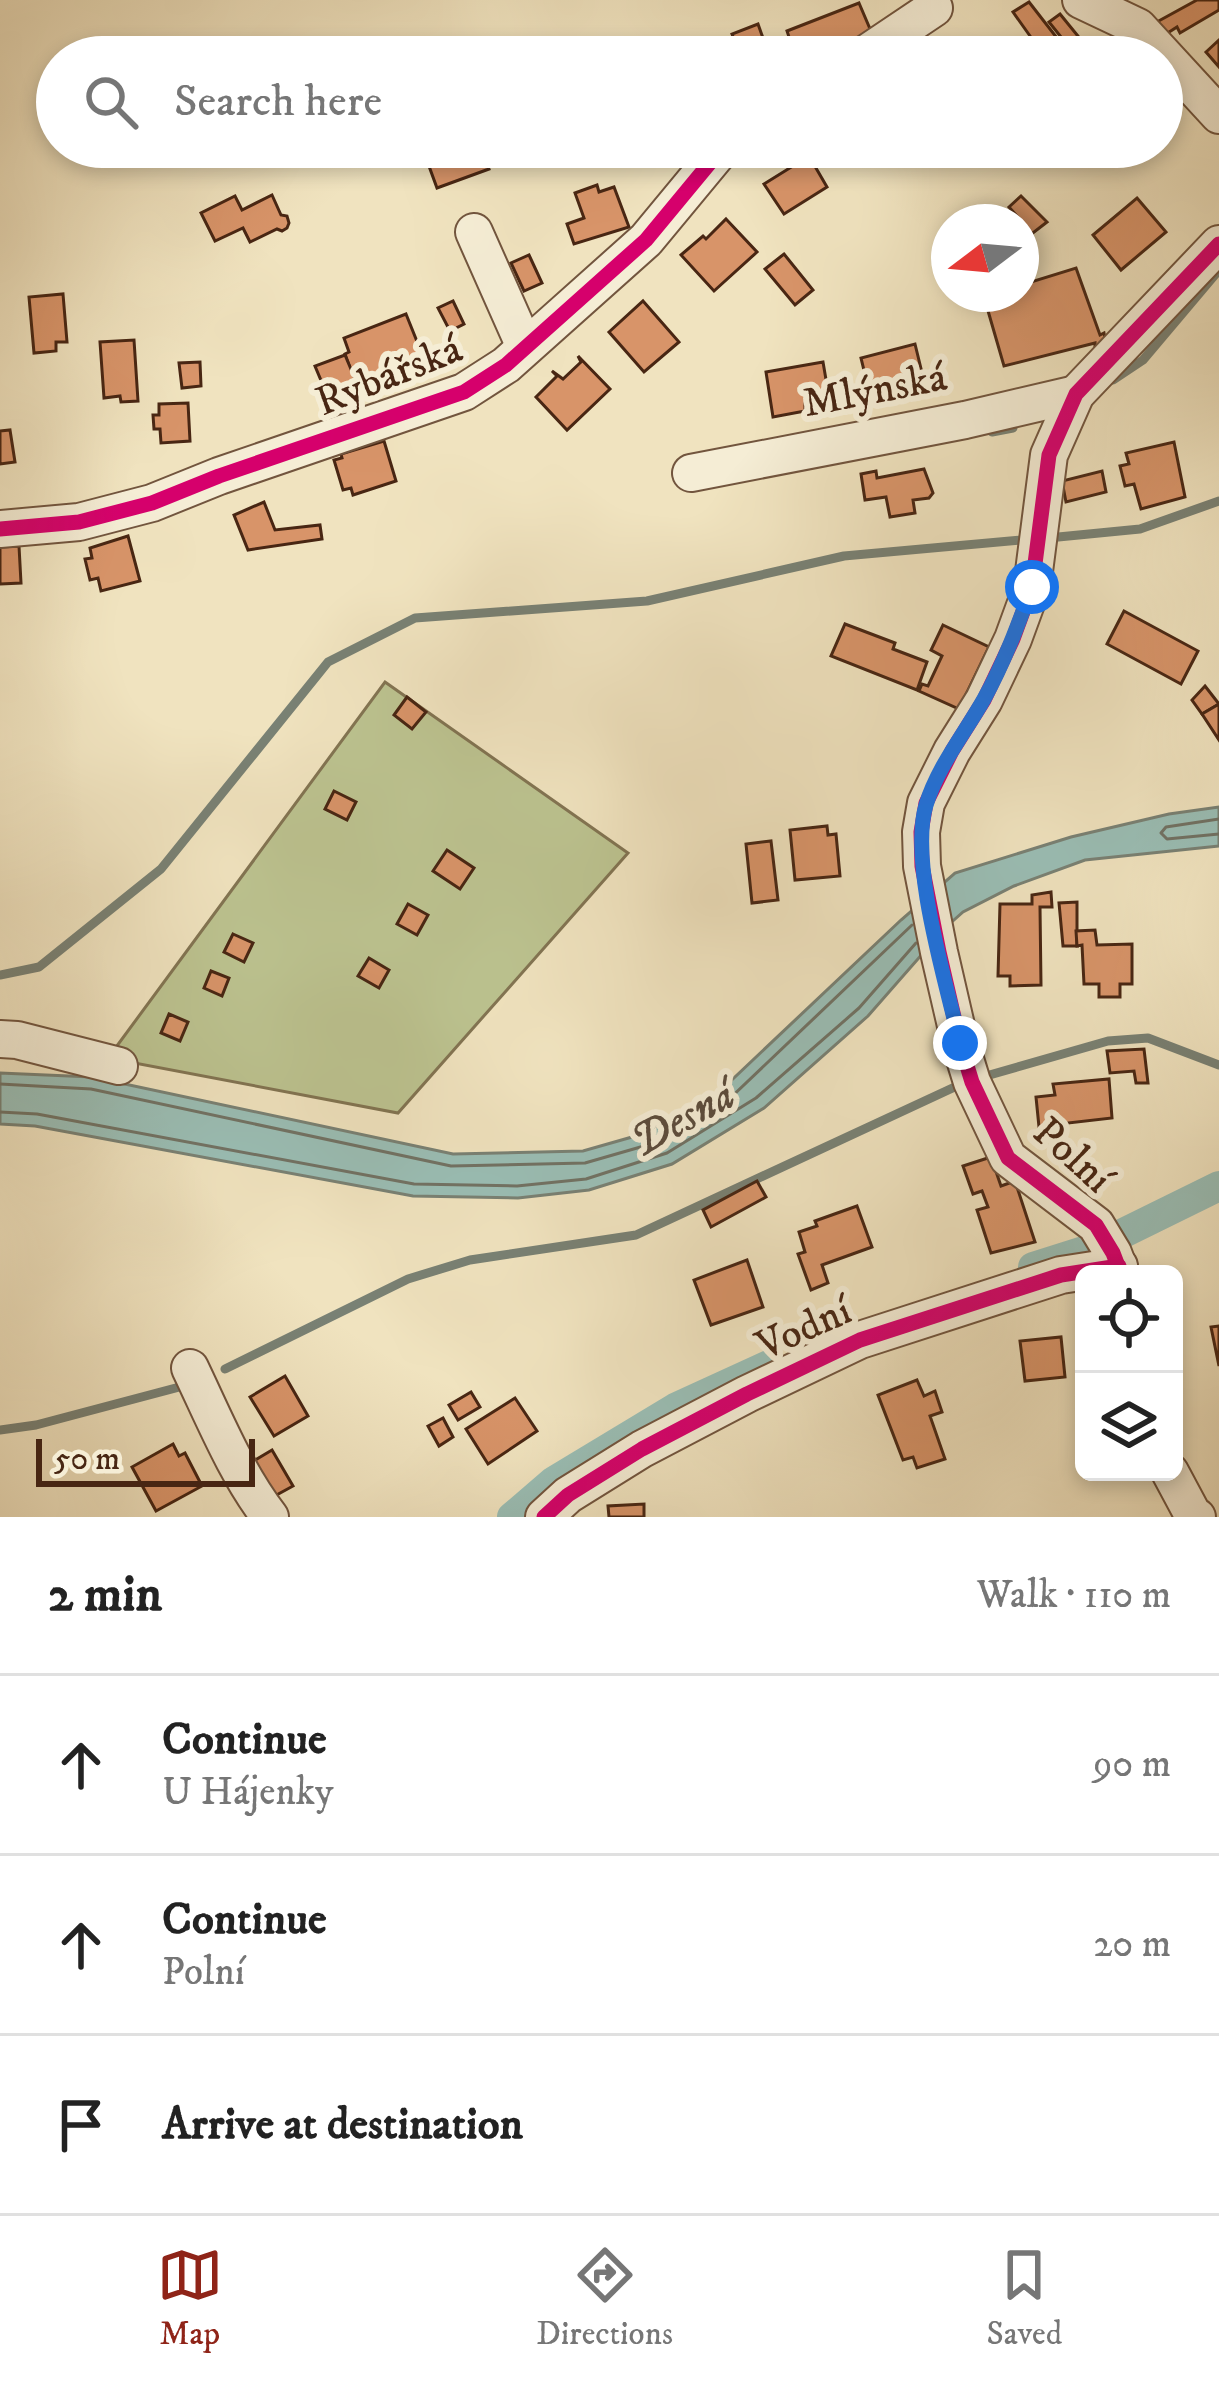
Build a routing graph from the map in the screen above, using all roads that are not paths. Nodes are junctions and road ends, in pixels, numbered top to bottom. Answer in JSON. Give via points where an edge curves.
{"nodes":[{"id":1,"x":1081,"y":0,"type":"edge"},
{"id":2,"x":941,"y":3,"type":"edge"},
{"id":3,"x":892,"y":36,"type":"edge"},
{"id":4,"x":1146,"y":36,"type":"edge"},
{"id":5,"x":1183,"y":76,"type":"edge"},
{"id":6,"x":1219,"y":115,"type":"edge"},
{"id":7,"x":706,"y":168,"type":"edge"},
{"id":8,"x":474,"y":232,"type":"dead end"},
{"id":9,"x":1219,"y":244,"type":"edge"},
{"id":10,"x":525,"y":347,"type":"junction"},
{"id":11,"x":1076,"y":394,"type":"junction"},
{"id":12,"x":691,"y":473,"type":"dead end"},
{"id":13,"x":0,"y":530,"type":"edge"},
{"id":14,"x":0,"y":1039,"type":"edge"},
{"id":15,"x":119,"y":1066,"type":"dead end"},
{"id":16,"x":1112,"y":1255,"type":"edge"},
{"id":17,"x":190,"y":1368,"type":"dead end"},
{"id":18,"x":1174,"y":1481,"type":"edge"},
{"id":19,"x":1192,"y":1516,"type":"edge"},
{"id":20,"x":270,"y":1517,"type":"edge"},
{"id":21,"x":544,"y":1517,"type":"edge"}],
"edges":[{"from":1,"to":4,"type":"street"},
{"from":2,"to":3,"type":"street"},
{"from":5,"to":6,"type":"street"},
{"from":7,"to":10,"type":"street","name":"Rybářská","via":[[646,240]]},
{"from":8,"to":10,"type":"street","name":"Rybářská"},
{"from":9,"to":11,"type":"street"},
{"from":10,"to":13,"type":"street","name":"Rybářská","via":[[464,392],[152,503],[80,522]]},
{"from":11,"to":12,"type":"street","name":"Mlýnská"},
{"from":11,"to":16,"type":"street","name":"Polní","via":[[1049,455],[1032,587],[926,803],[922,866],[960,1043],[1008,1158]]},
{"from":14,"to":15,"type":"street"},
{"from":16,"to":21,"type":"street","name":"Vodní","via":[[860,1340],[642,1449]]},
{"from":17,"to":20,"type":"street"},
{"from":18,"to":19,"type":"street"}]}
